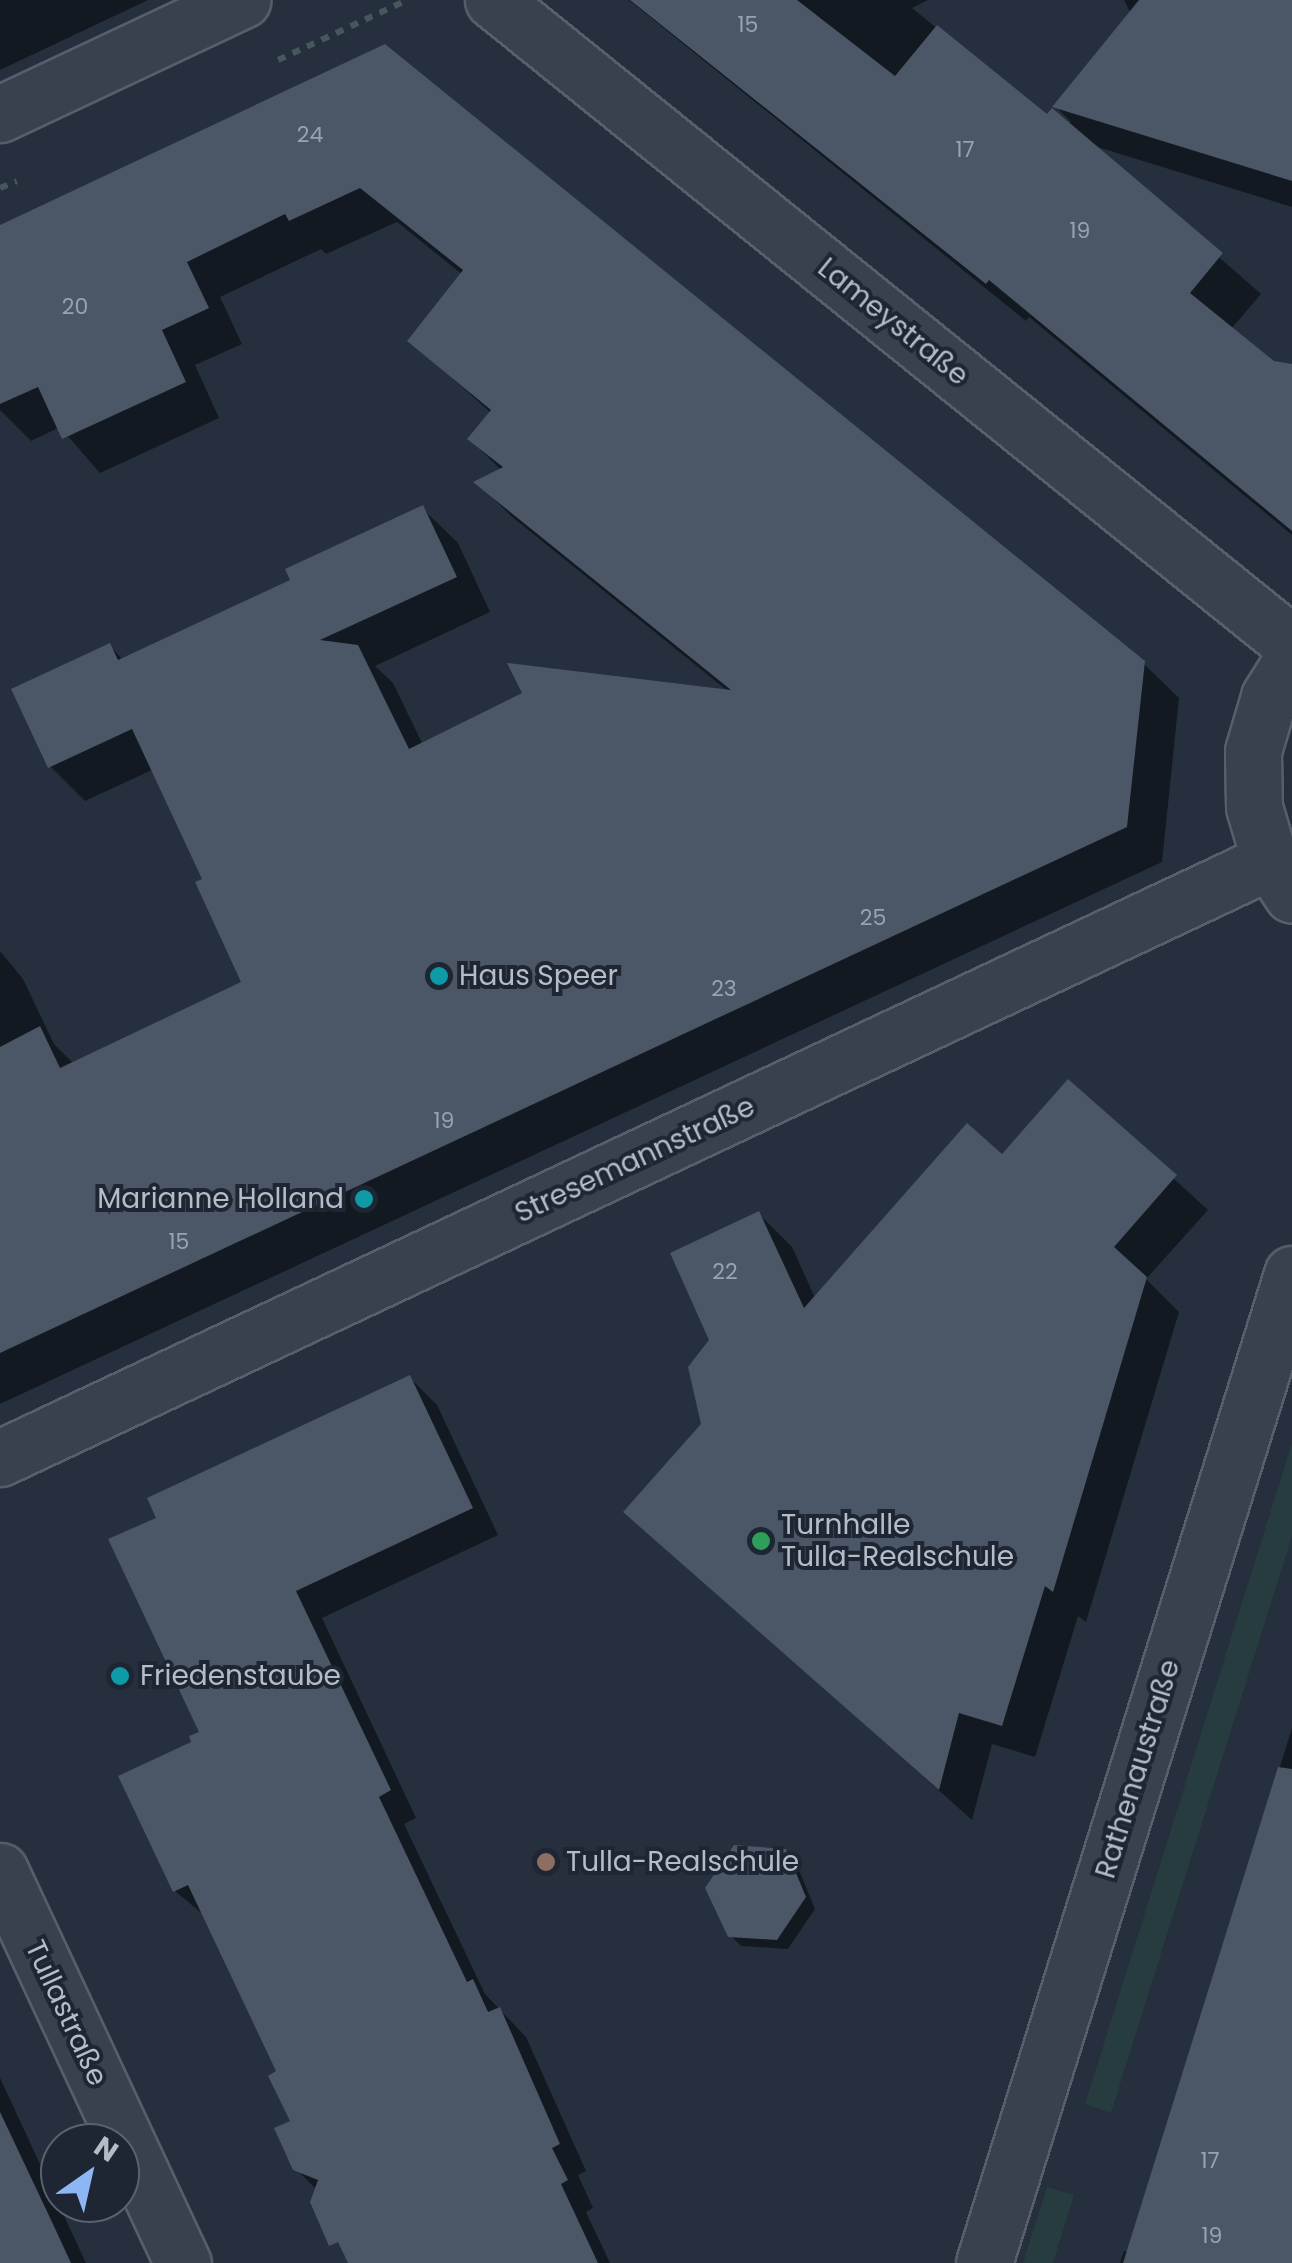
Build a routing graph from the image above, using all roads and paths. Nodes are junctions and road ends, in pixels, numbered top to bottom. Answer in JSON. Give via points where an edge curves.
{"nodes":[{"id":1,"x":242,"y":0,"type":"edge"},
{"id":2,"x":493,"y":0,"type":"edge"},
{"id":3,"x":0,"y":114,"type":"edge"},
{"id":4,"x":1292,"y":644,"type":"edge"},
{"id":5,"x":1292,"y":660,"type":"edge"},
{"id":6,"x":1281,"y":878,"type":"edge"},
{"id":7,"x":1292,"y":1274,"type":"edge"},
{"id":8,"x":0,"y":1458,"type":"edge"},
{"id":9,"x":0,"y":1871,"type":"edge"},
{"id":10,"x":183,"y":2263,"type":"edge"},
{"id":11,"x":984,"y":2263,"type":"edge"}],
"edges":[{"from":1,"to":3,"type":"street"},
{"from":2,"to":4,"type":"street","name":"Lameystraße"},
{"from":5,"to":6,"type":"street","via":[[1269,697],[1253,751],[1254,807]]},
{"from":6,"to":8,"type":"street","name":"Stresemannstraße"},
{"from":7,"to":11,"type":"street","name":"Rathenaustraße"},
{"from":9,"to":10,"type":"street","name":"Tullastraße"}]}
